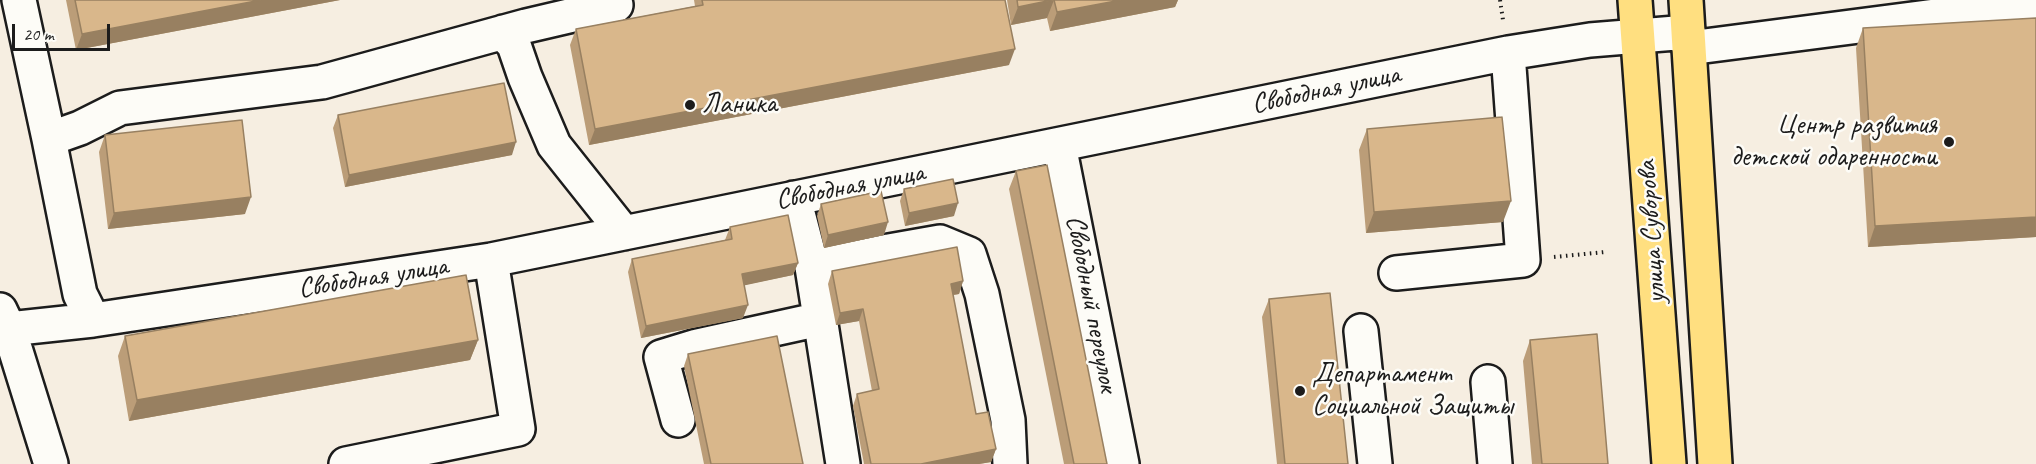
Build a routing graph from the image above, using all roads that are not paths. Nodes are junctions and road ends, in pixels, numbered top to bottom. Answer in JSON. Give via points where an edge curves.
{"nodes":[{"id":1,"x":19,"y":0,"type":"edge"},
{"id":2,"x":1635,"y":0,"type":"edge"},
{"id":3,"x":2036,"y":3,"type":"edge"},
{"id":4,"x":616,"y":5,"type":"dead end"},
{"id":5,"x":1688,"y":27,"type":"edge"},
{"id":6,"x":503,"y":32,"type":"junction"},
{"id":7,"x":1637,"y":36,"type":"junction"},
{"id":8,"x":1508,"y":53,"type":"junction"},
{"id":9,"x":49,"y":140,"type":"junction"},
{"id":10,"x":1059,"y":145,"type":"junction"},
{"id":11,"x":794,"y":198,"type":"junction"},
{"id":12,"x":624,"y":233,"type":"junction"},
{"id":13,"x":491,"y":260,"type":"junction"},
{"id":14,"x":812,"y":267,"type":"junction"},
{"id":15,"x":1396,"y":273,"type":"dead end"},
{"id":16,"x":4,"y":320,"type":"edge"},
{"id":17,"x":93,"y":320,"type":"junction"},
{"id":18,"x":820,"y":320,"type":"junction"},
{"id":19,"x":1361,"y":331,"type":"dead end"},
{"id":20,"x":1488,"y":382,"type":"dead end"},
{"id":21,"x":678,"y":420,"type":"dead end"},
{"id":22,"x":51,"y":464,"type":"edge"},
{"id":23,"x":346,"y":464,"type":"edge"},
{"id":24,"x":843,"y":464,"type":"edge"},
{"id":25,"x":1010,"y":464,"type":"edge"},
{"id":26,"x":1122,"y":464,"type":"edge"},
{"id":27,"x":1375,"y":464,"type":"edge"},
{"id":28,"x":1495,"y":464,"type":"edge"},
{"id":29,"x":1669,"y":464,"type":"edge"},
{"id":30,"x":1715,"y":464,"type":"edge"}],
"edges":[{"from":1,"to":9,"type":"street"},
{"from":2,"to":7,"type":"main road","name":"улица Суворова"},
{"from":3,"to":5,"type":"street","name":"Свободная улица"},
{"from":4,"to":6,"type":"street"},
{"from":5,"to":7,"type":"street","name":"Свободная улица"},
{"from":5,"to":30,"type":"main road","name":"улица Суворова"},
{"from":6,"to":9,"type":"street","via":[[322,82],[120,108]]},
{"from":6,"to":12,"type":"street","via":[[514,45],[554,145]]},
{"from":7,"to":8,"type":"street","name":"Свободная улица"},
{"from":7,"to":29,"type":"main road","name":"улица Суворова"},
{"from":8,"to":10,"type":"street","name":"Свободная улица"},
{"from":8,"to":15,"type":"street","via":[[1523,260]]},
{"from":9,"to":17,"type":"street","via":[[80,294]]},
{"from":10,"to":11,"type":"street","name":"Свободная улица"},
{"from":10,"to":26,"type":"street","name":"Свободный переулок"},
{"from":11,"to":12,"type":"street","name":"Свободная улица"},
{"from":11,"to":14,"type":"street"},
{"from":12,"to":13,"type":"street","name":"Свободная улица"},
{"from":13,"to":17,"type":"street","name":"Свободная улица"},
{"from":13,"to":23,"type":"street","via":[[518,429]]},
{"from":14,"to":18,"type":"street"},
{"from":14,"to":25,"type":"street","via":[[940,242],[969,254],[982,294],[1008,420]]},
{"from":16,"to":17,"type":"street","name":"Свободная улица"},
{"from":16,"to":22,"type":"street"},
{"from":18,"to":21,"type":"street","via":[[661,357]]},
{"from":18,"to":24,"type":"street"},
{"from":19,"to":27,"type":"street"},
{"from":20,"to":28,"type":"street"}]}
